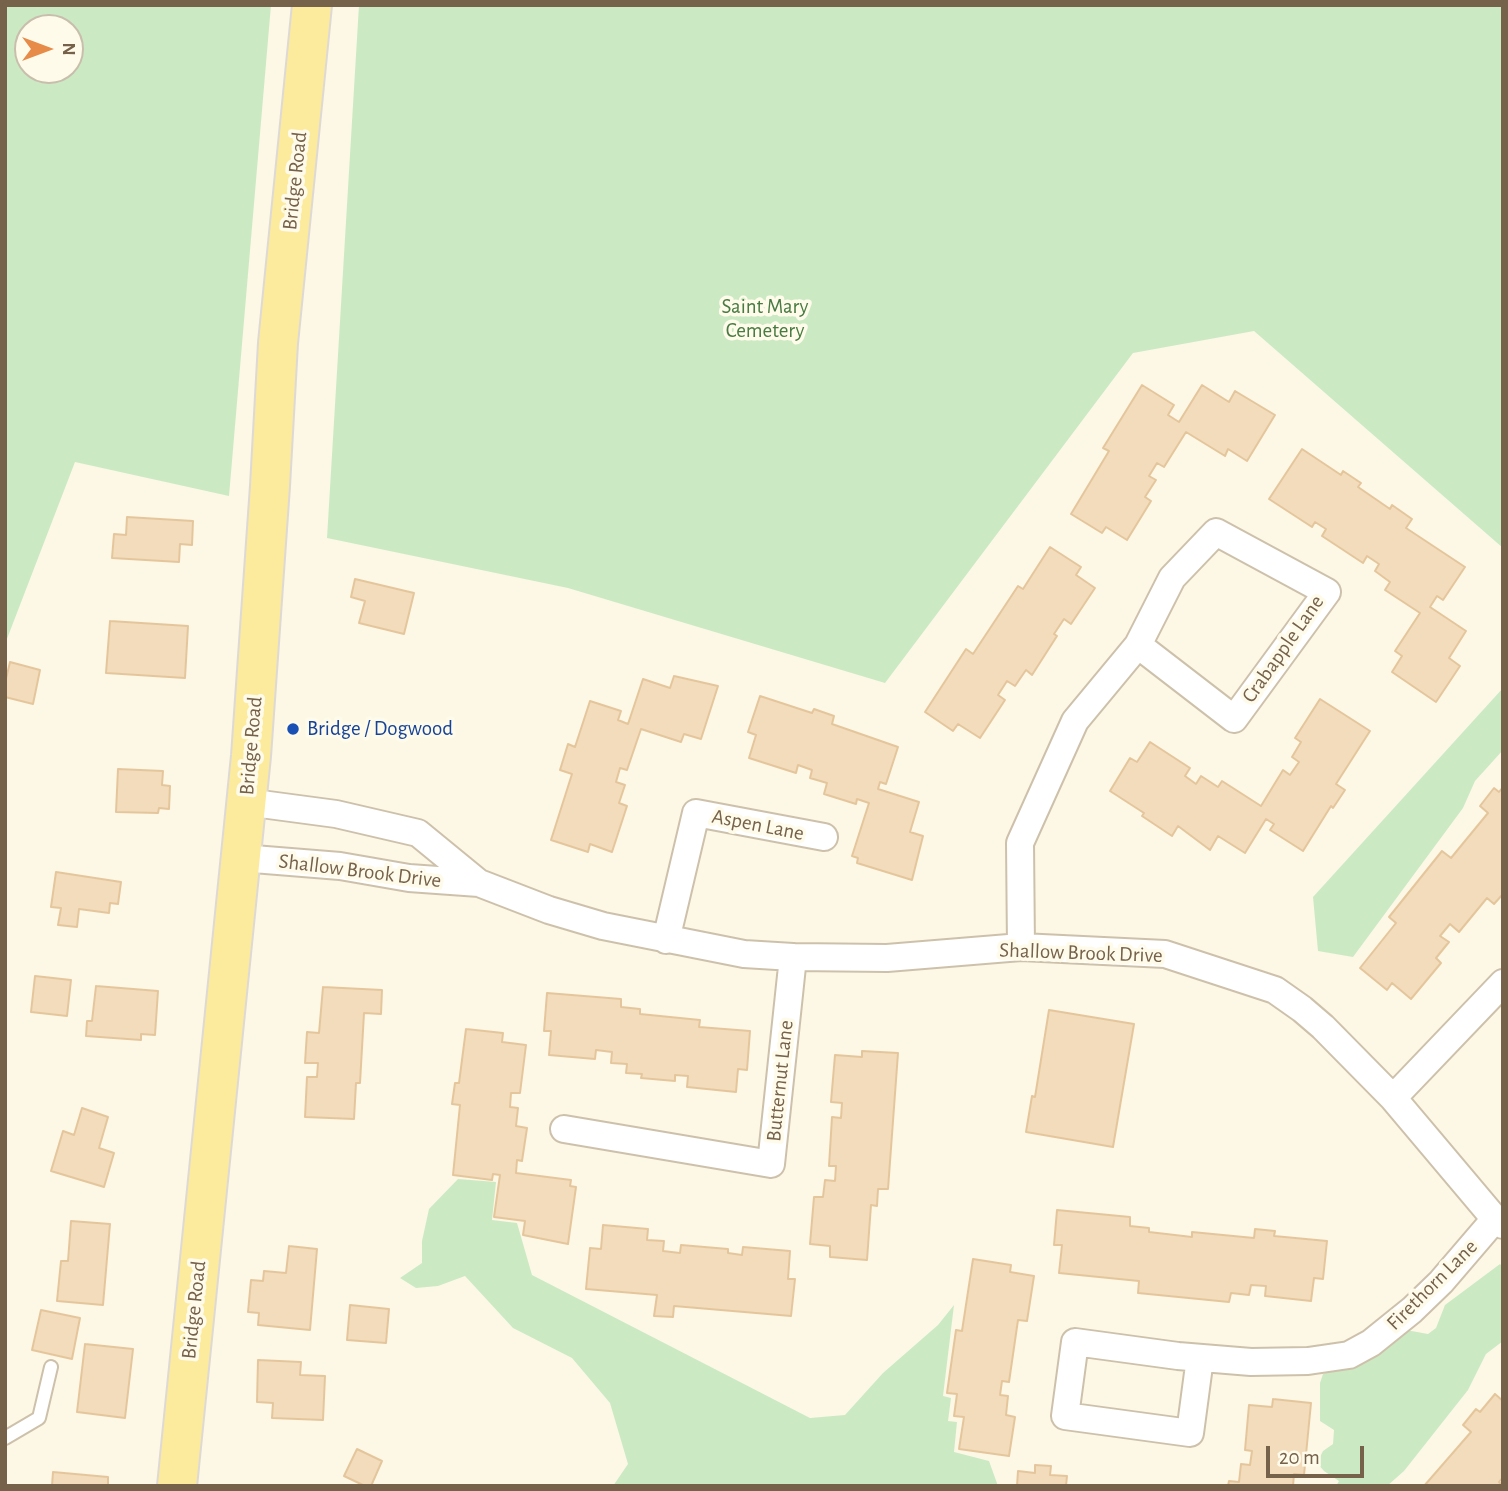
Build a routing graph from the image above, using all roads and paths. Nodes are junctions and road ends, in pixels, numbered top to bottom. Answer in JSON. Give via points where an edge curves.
{"nodes":[{"id":1,"x":312,"y":5,"type":"edge"},
{"id":2,"x":1138,"y":645,"type":"junction"},
{"id":3,"x":246,"y":802,"type":"junction"},
{"id":4,"x":824,"y":837,"type":"dead end"},
{"id":5,"x":241,"y":858,"type":"junction"},
{"id":6,"x":479,"y":883,"type":"junction"},
{"id":7,"x":666,"y":940,"type":"junction"},
{"id":8,"x":1021,"y":947,"type":"junction"},
{"id":9,"x":793,"y":957,"type":"junction"},
{"id":10,"x":1503,"y":983,"type":"edge"},
{"id":11,"x":1394,"y":1098,"type":"junction"},
{"id":12,"x":564,"y":1129,"type":"dead end"},
{"id":13,"x":1499,"y":1222,"type":"edge"},
{"id":14,"x":1200,"y":1358,"type":"junction"},
{"id":15,"x":51,"y":1367,"type":"dead end"},
{"id":16,"x":5,"y":1438,"type":"edge"},
{"id":17,"x":177,"y":1486,"type":"edge"}],
"edges":[{"from":1,"to":3,"type":"main road","name":"Bridge Road","via":[[278,342]]},
{"from":2,"to":2,"type":"street","name":"Crabapple Lane","via":[[1172,578],[1216,532],[1326,592],[1234,719]]},
{"from":2,"to":8,"type":"street","name":"Crabapple Lane","via":[[1075,721],[1020,843]]},
{"from":3,"to":5,"type":"main road","name":"Bridge Road"},
{"from":3,"to":6,"type":"street","name":"Shallow Brook Drive","via":[[335,814],[418,833]]},
{"from":4,"to":7,"type":"street","name":"Aspen Lane","via":[[696,813]]},
{"from":5,"to":6,"type":"street","name":"Shallow Brook Drive"},
{"from":5,"to":17,"type":"main road","name":"Bridge Road"},
{"from":6,"to":7,"type":"street","name":"Shallow Brook Drive","via":[[549,910]]},
{"from":7,"to":9,"type":"street","name":"Shallow Brook Drive","via":[[744,954]]},
{"from":8,"to":9,"type":"street","name":"Shallow Brook Drive","via":[[887,958]]},
{"from":8,"to":11,"type":"street","name":"Shallow Brook Drive","via":[[1165,954],[1275,990],[1323,1027]]},
{"from":9,"to":12,"type":"street","name":"Butternut Lane","via":[[771,1164]]},
{"from":10,"to":11,"type":"street"},
{"from":11,"to":13,"type":"street","name":"Shallow Brook Drive"},
{"from":13,"to":14,"type":"street","name":"Firethorn Lane","via":[[1412,1310],[1349,1355],[1287,1362]]},
{"from":14,"to":14,"type":"street","name":"Firethorn Lane","via":[[1190,1433],[1065,1416],[1075,1342]]},
{"from":15,"to":16,"type":"lane","via":[[39,1418]]}]}
